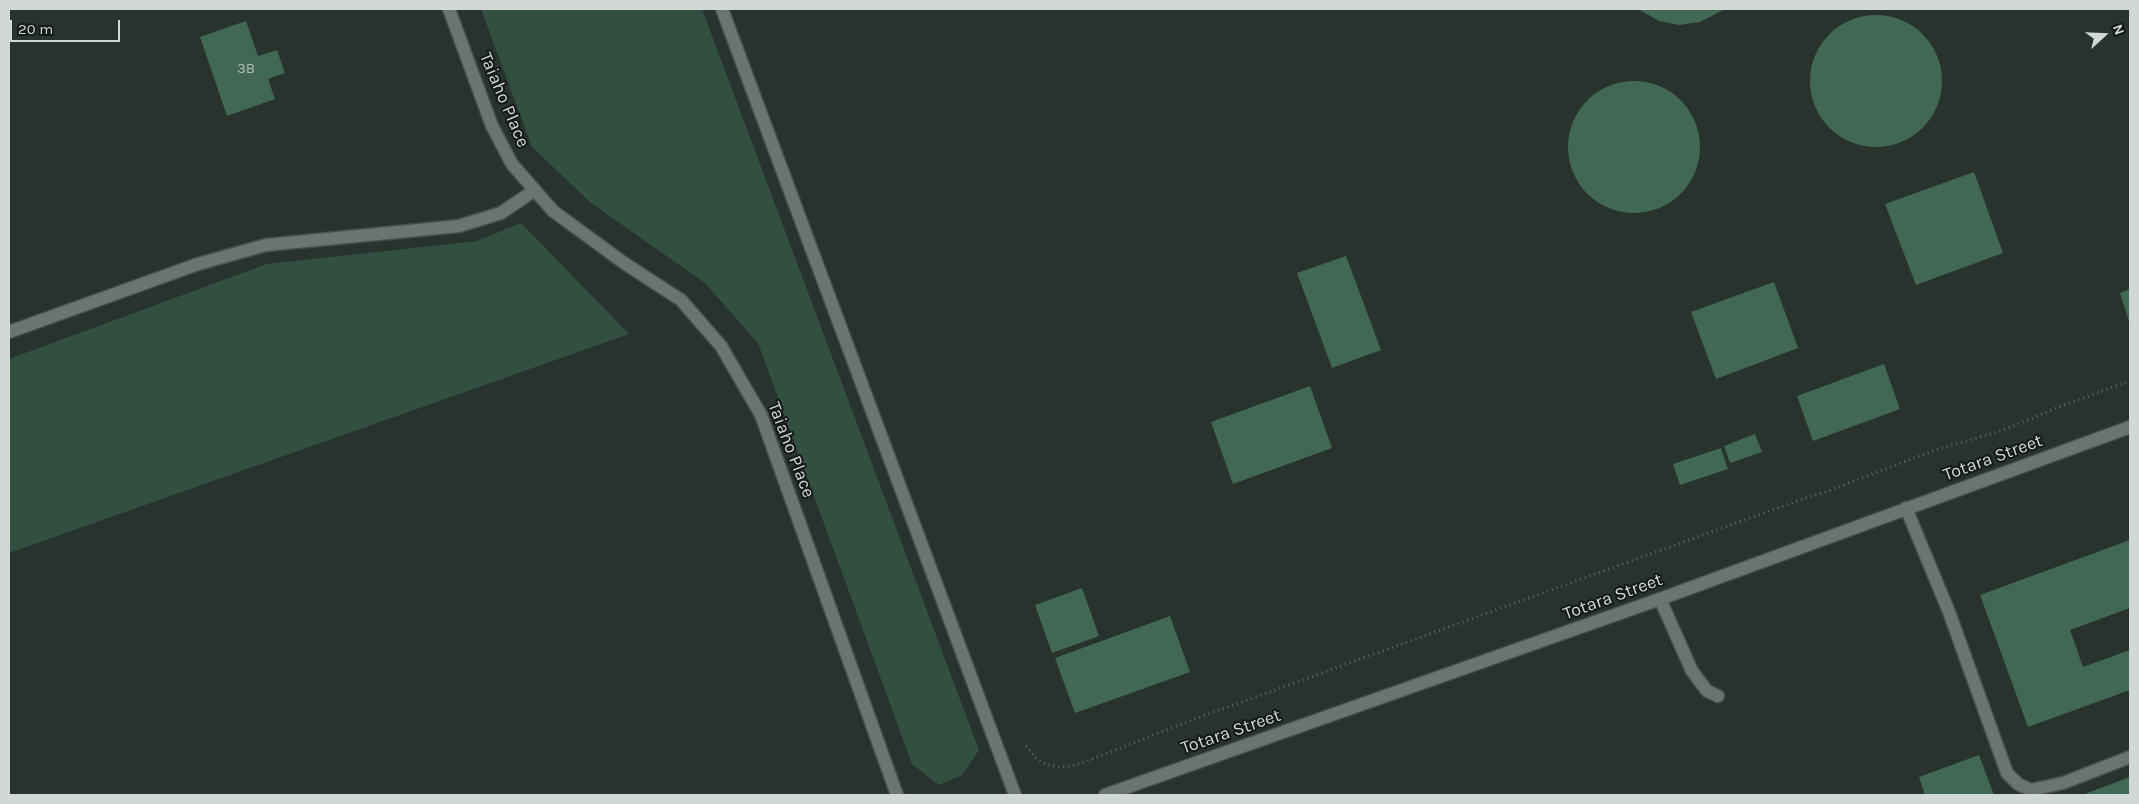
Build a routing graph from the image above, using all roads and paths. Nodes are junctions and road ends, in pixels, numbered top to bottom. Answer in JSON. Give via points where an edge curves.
{"nodes":[{"id":1,"x":449,"y":9,"type":"edge"},
{"id":2,"x":722,"y":9,"type":"edge"},
{"id":3,"x":535,"y":190,"type":"junction"},
{"id":4,"x":9,"y":332,"type":"edge"},
{"id":5,"x":2130,"y":381,"type":"edge"},
{"id":6,"x":2130,"y":427,"type":"edge"},
{"id":7,"x":1906,"y":508,"type":"junction"},
{"id":8,"x":1660,"y":599,"type":"junction"},
{"id":9,"x":1718,"y":696,"type":"dead end"},
{"id":10,"x":1023,"y":740,"type":"dead end"},
{"id":11,"x":2130,"y":757,"type":"edge"},
{"id":12,"x":897,"y":795,"type":"edge"},
{"id":13,"x":1015,"y":795,"type":"edge"},
{"id":14,"x":1105,"y":795,"type":"edge"}],
"edges":[{"from":1,"to":3,"type":"street","name":"Taiaho Place","via":[[492,126],[512,164]]},
{"from":2,"to":13,"type":"street"},
{"from":3,"to":4,"type":"street","via":[[501,213],[459,226],[266,245],[198,264]]},
{"from":3,"to":12,"type":"street","name":"Taiaho Place","via":[[552,211],[682,300],[721,346],[761,415]]},
{"from":5,"to":10,"type":"path","via":[[1998,432],[1926,454],[1071,766],[1046,764],[1036,758]]},
{"from":6,"to":7,"type":"street","name":"Totara Street"},
{"from":7,"to":8,"type":"street","name":"Totara Street"},
{"from":7,"to":11,"type":"street","via":[[1949,612],[2007,773],[2018,784],[2031,790],[2063,783]]},
{"from":8,"to":9,"type":"street","via":[[1692,671],[1707,691]]},
{"from":8,"to":14,"type":"street","name":"Totara Street"}]}
